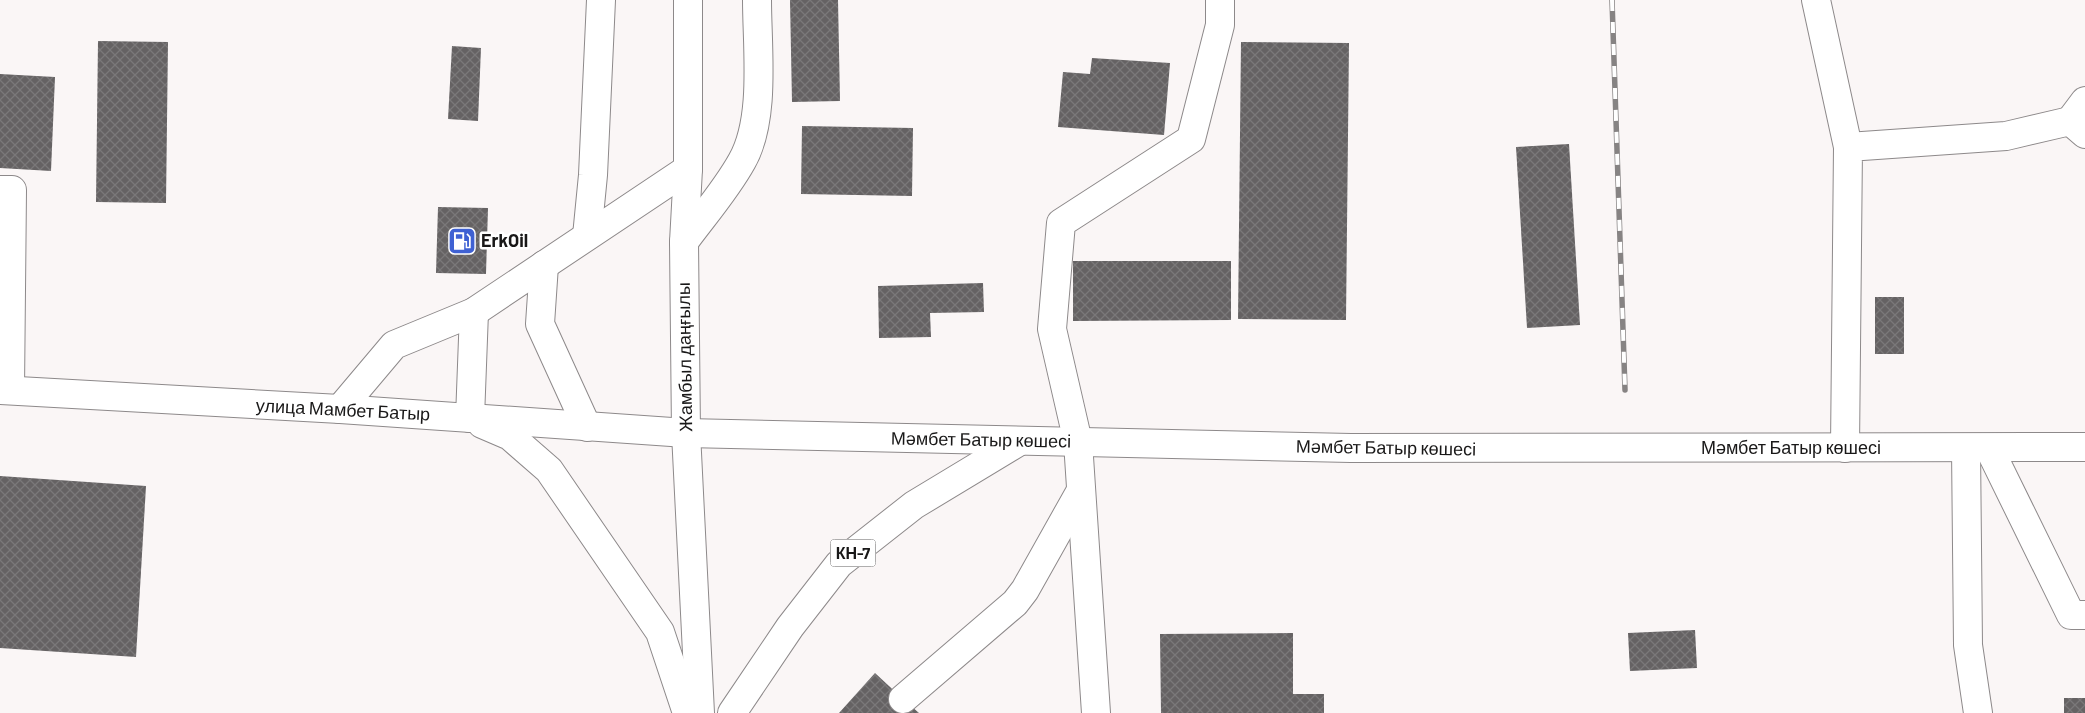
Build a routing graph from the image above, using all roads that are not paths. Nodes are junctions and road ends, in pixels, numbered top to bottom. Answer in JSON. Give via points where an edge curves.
{"nodes":[{"id":1,"x":601,"y":0,"type":"edge"},
{"id":2,"x":688,"y":0,"type":"edge"},
{"id":3,"x":757,"y":0,"type":"edge"},
{"id":4,"x":1220,"y":0,"type":"edge"},
{"id":5,"x":1816,"y":0,"type":"edge"},
{"id":6,"x":2080,"y":118,"type":"edge"},
{"id":7,"x":1848,"y":147,"type":"junction"},
{"id":8,"x":688,"y":169,"type":"junction"},
{"id":9,"x":0,"y":190,"type":"edge"},
{"id":10,"x":587,"y":236,"type":"junction"},
{"id":11,"x":684,"y":242,"type":"junction"},
{"id":12,"x":544,"y":265,"type":"junction"},
{"id":13,"x":474,"y":312,"type":"junction"},
{"id":14,"x":5,"y":390,"type":"edge"},
{"id":15,"x":340,"y":409,"type":"junction"},
{"id":16,"x":470,"y":418,"type":"junction"},
{"id":17,"x":587,"y":427,"type":"junction"},
{"id":18,"x":686,"y":433,"type":"junction"},
{"id":19,"x":1020,"y":441,"type":"junction"},
{"id":20,"x":1078,"y":442,"type":"junction"},
{"id":21,"x":2085,"y":447,"type":"edge"},
{"id":22,"x":1845,"y":448,"type":"junction"},
{"id":23,"x":1978,"y":448,"type":"junction"},
{"id":24,"x":1080,"y":492,"type":"junction"},
{"id":25,"x":2085,"y":615,"type":"edge"},
{"id":26,"x":903,"y":699,"type":"dead end"},
{"id":27,"x":687,"y":713,"type":"edge"},
{"id":28,"x":700,"y":713,"type":"edge"},
{"id":29,"x":732,"y":713,"type":"edge"},
{"id":30,"x":1096,"y":713,"type":"edge"},
{"id":31,"x":1978,"y":713,"type":"edge"}],
"edges":[{"from":1,"to":10,"type":"main road"},
{"from":2,"to":8,"type":"main road","name":"Жамбыл даңғылы"},
{"from":3,"to":11,"type":"main road","via":[[758,89],[754,128],[742,161]]},
{"from":4,"to":20,"type":"main road","via":[[1220,25],[1191,138],[1061,223],[1052,329]]},
{"from":5,"to":7,"type":"main road"},
{"from":6,"to":7,"type":"main road","via":[[2006,136]]},
{"from":7,"to":22,"type":"main road"},
{"from":8,"to":10,"type":"main road"},
{"from":8,"to":11,"type":"main road","name":"Жамбыл даңғылы"},
{"from":9,"to":14,"type":"main road","via":[[12,190]]},
{"from":10,"to":12,"type":"main road"},
{"from":11,"to":18,"type":"main road","name":"Жамбыл даңғылы"},
{"from":12,"to":13,"type":"main road"},
{"from":12,"to":17,"type":"main road","via":[[540,324]]},
{"from":13,"to":15,"type":"main road","via":[[394,345]]},
{"from":13,"to":16,"type":"main road"},
{"from":14,"to":15,"type":"main road","name":"улица Мамбет Батыр"},
{"from":15,"to":16,"type":"main road","name":"улица Мамбет Батыр"},
{"from":16,"to":17,"type":"main road","name":"улица Мамбет Батыр"},
{"from":16,"to":27,"type":"main road","via":[[510,436],[549,470],[660,632]]},
{"from":17,"to":18,"type":"main road","name":"улица Мамбет Батыр"},
{"from":18,"to":19,"type":"main road","name":"Мәмбет Батыр көшесі"},
{"from":18,"to":28,"type":"main road","name":"Жамбыл даңғылы"},
{"from":19,"to":20,"type":"main road","name":"Мәмбет Батыр көшесі"},
{"from":19,"to":29,"type":"main road","number":"КН-7","via":[[914,505],[839,564],[790,627]]},
{"from":20,"to":22,"type":"main road","name":"Мәмбет Батыр көшесі","via":[[1483,450]]},
{"from":20,"to":24,"type":"main road"},
{"from":21,"to":23,"type":"main road","name":"Мәмбет Батыр көшесі"},
{"from":22,"to":23,"type":"main road","name":"Мәмбет Батыр көшесі"},
{"from":23,"to":25,"type":"main road","via":[[2071,615]]},
{"from":23,"to":31,"type":"main road","via":[[1968,645]]},
{"from":24,"to":26,"type":"main road","via":[[1025,590],[1014,603]]},
{"from":24,"to":30,"type":"main road"}]}
